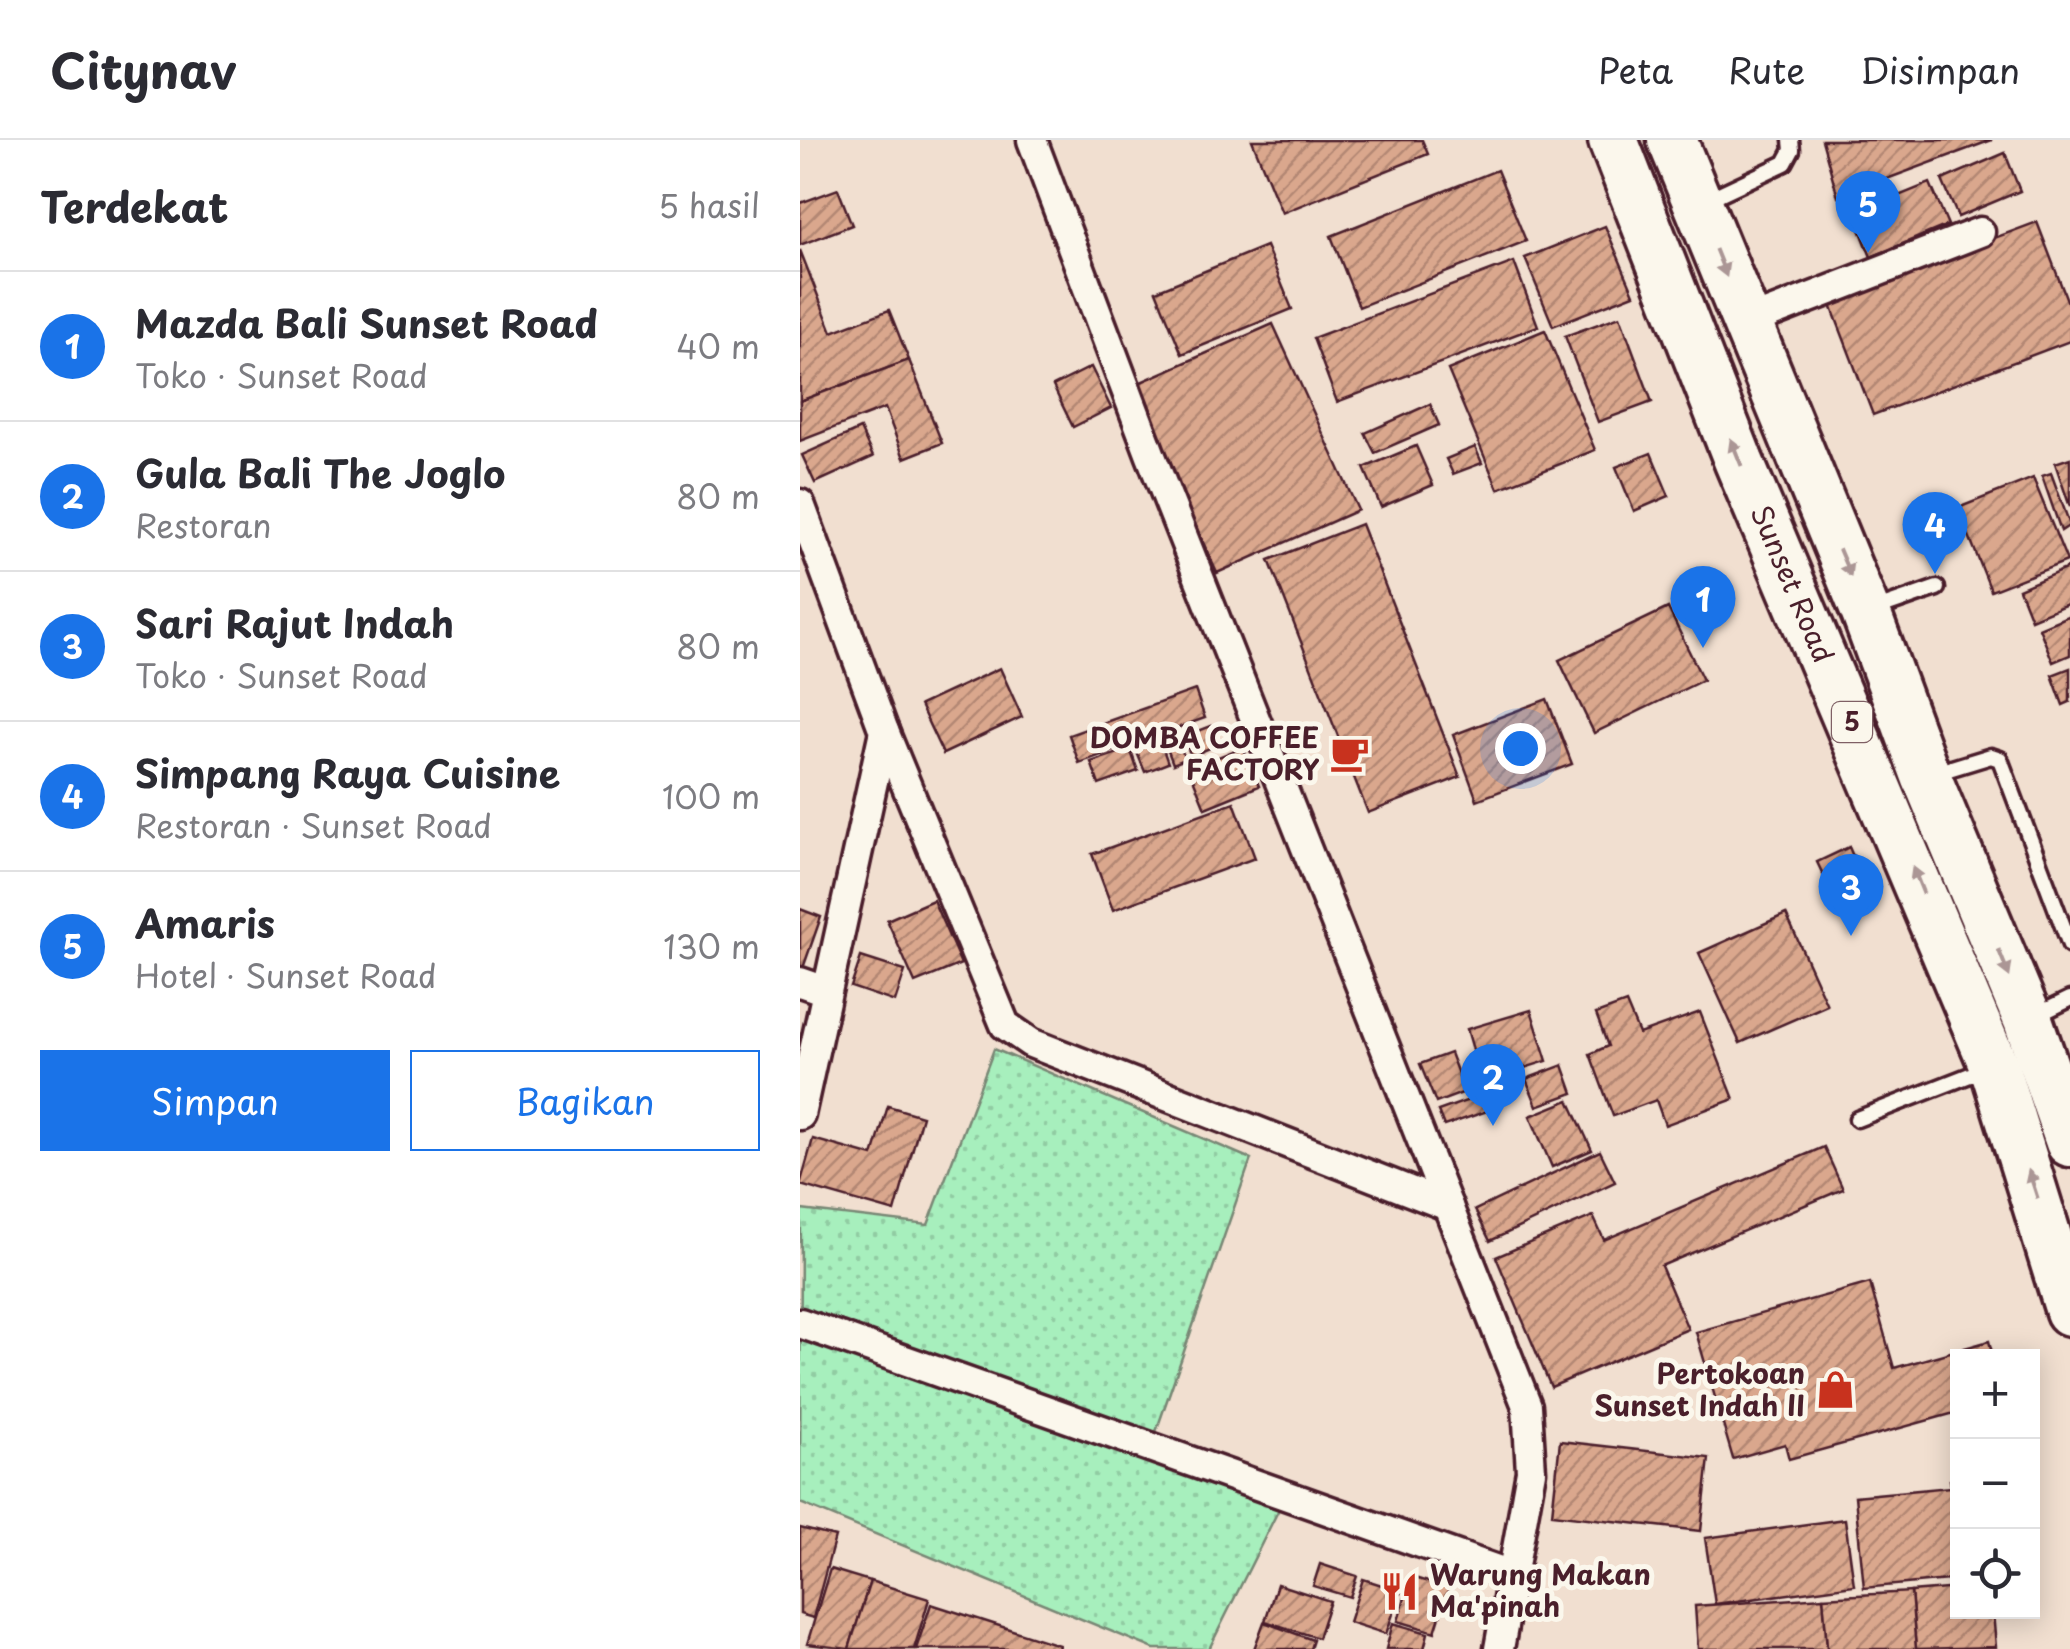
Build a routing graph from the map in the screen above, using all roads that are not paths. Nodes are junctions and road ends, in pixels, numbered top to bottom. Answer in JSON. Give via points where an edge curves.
{"nodes":[{"id":1,"x":1032,"y":140,"type":"edge"},
{"id":2,"x":1612,"y":140,"type":"edge"},
{"id":3,"x":1672,"y":140,"type":"edge"},
{"id":4,"x":1792,"y":140,"type":"edge"},
{"id":5,"x":1697,"y":204,"type":"junction"},
{"id":6,"x":1980,"y":232,"type":"dead end"},
{"id":7,"x":1745,"y":323,"type":"junction"},
{"id":8,"x":800,"y":504,"type":"edge"},
{"id":9,"x":1936,"y":588,"type":"dead end"},
{"id":10,"x":1866,"y":613,"type":"junction"},
{"id":11,"x":884,"y":731,"type":"junction"},
{"id":12,"x":1926,"y":776,"type":"junction"},
{"id":13,"x":2070,"y":944,"type":"edge"},
{"id":14,"x":813,"y":986,"type":"edge"},
{"id":15,"x":2070,"y":999,"type":"edge"},
{"id":16,"x":2028,"y":1020,"type":"junction"},
{"id":17,"x":1994,"y":1066,"type":"junction"},
{"id":18,"x":800,"y":1114,"type":"edge"},
{"id":19,"x":2066,"y":1116,"type":"edge"},
{"id":20,"x":1857,"y":1119,"type":"dead end"},
{"id":21,"x":1448,"y":1206,"type":"junction"},
{"id":22,"x":2070,"y":1311,"type":"edge"},
{"id":23,"x":800,"y":1324,"type":"edge"},
{"id":24,"x":1511,"y":1576,"type":"junction"},
{"id":25,"x":1499,"y":1649,"type":"edge"}],
"edges":[{"from":1,"to":21,"type":"street"},
{"from":17,"to":2,"type":"highway","name":"Sunset Road","number":"5","one_way":true,"via":[[1739,462]]},
{"from":3,"to":5,"type":"highway","name":"Sunset Road","number":"5"},
{"from":4,"to":5,"type":"lane","via":[[1785,163]]},
{"from":5,"to":7,"type":"highway","name":"Sunset Road","number":"5","one_way":true},
{"from":6,"to":7,"type":"street"},
{"from":7,"to":10,"type":"highway","name":"Sunset Road","number":"5","one_way":true},
{"from":8,"to":11,"type":"street"},
{"from":9,"to":10,"type":"lane"},
{"from":10,"to":12,"type":"highway","name":"Sunset Road","number":"5"},
{"from":11,"to":14,"type":"street"},
{"from":11,"to":21,"type":"street","via":[[997,1012],[1016,1036]]},
{"from":12,"to":13,"type":"lane","via":[[1994,755],[2000,759]]},
{"from":12,"to":16,"type":"highway","name":"Sunset Road","number":"5","one_way":true},
{"from":14,"to":18,"type":"street"},
{"from":15,"to":16,"type":"lane"},
{"from":16,"to":19,"type":"highway","name":"Sunset Road","number":"5"},
{"from":17,"to":20,"type":"lane"},
{"from":22,"to":17,"type":"highway","name":"Sunset Road","number":"5","one_way":true},
{"from":21,"to":24,"type":"street","via":[[1527,1406],[1531,1471]]},
{"from":23,"to":24,"type":"street"},
{"from":24,"to":25,"type":"street"}]}
